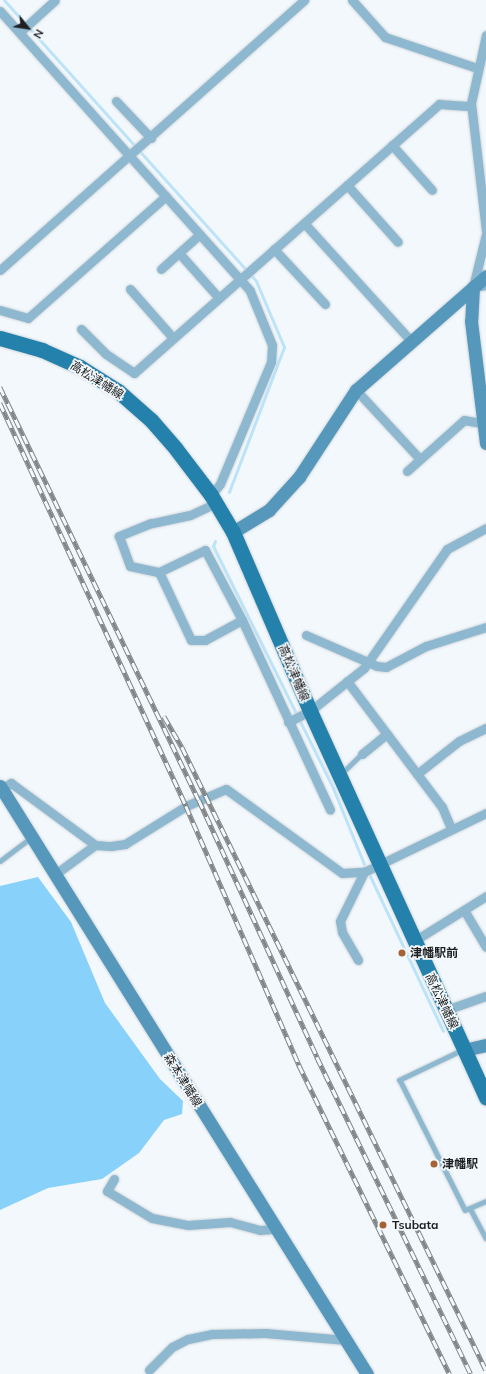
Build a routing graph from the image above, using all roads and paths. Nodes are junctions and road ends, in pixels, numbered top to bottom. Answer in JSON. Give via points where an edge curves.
{"nodes":[{"id":1,"x":55,"y":0,"type":"edge"},
{"id":2,"x":304,"y":0,"type":"edge"},
{"id":3,"x":352,"y":0,"type":"edge"},
{"id":4,"x":0,"y":11,"type":"edge"},
{"id":5,"x":25,"y":27,"type":"junction"},
{"id":6,"x":486,"y":35,"type":"edge"},
{"id":7,"x":477,"y":68,"type":"junction"},
{"id":8,"x":116,"y":101,"type":"dead end"},
{"id":9,"x":471,"y":106,"type":"junction"},
{"id":10,"x":151,"y":138,"type":"junction"},
{"id":11,"x":392,"y":145,"type":"junction"},
{"id":12,"x":136,"y":151,"type":"junction"},
{"id":13,"x":347,"y":185,"type":"junction"},
{"id":14,"x":432,"y":190,"type":"dead end"},
{"id":15,"x":166,"y":196,"type":"junction"},
{"id":16,"x":304,"y":223,"type":"junction"},
{"id":17,"x":486,"y":230,"type":"edge"},
{"id":18,"x":200,"y":234,"type":"junction"},
{"id":19,"x":486,"y":234,"type":"edge"},
{"id":20,"x":398,"y":242,"type":"dead end"},
{"id":21,"x":274,"y":249,"type":"junction"},
{"id":22,"x":179,"y":253,"type":"junction"},
{"id":23,"x":161,"y":269,"type":"dead end"},
{"id":24,"x":0,"y":270,"type":"edge"},
{"id":25,"x":486,"y":276,"type":"edge"},
{"id":26,"x":242,"y":277,"type":"junction"},
{"id":27,"x":486,"y":285,"type":"edge"},
{"id":28,"x":472,"y":287,"type":"junction"},
{"id":29,"x":130,"y":289,"type":"dead end"},
{"id":30,"x":218,"y":298,"type":"junction"},
{"id":31,"x":325,"y":304,"type":"dead end"},
{"id":32,"x":0,"y":310,"type":"edge"},
{"id":33,"x":81,"y":329,"type":"dead end"},
{"id":34,"x":173,"y":338,"type":"junction"},
{"id":35,"x":5,"y":339,"type":"edge"},
{"id":36,"x":411,"y":341,"type":"junction"},
{"id":37,"x":356,"y":390,"type":"junction"},
{"id":38,"x":484,"y":425,"type":"edge"},
{"id":39,"x":486,"y":443,"type":"edge"},
{"id":40,"x":420,"y":459,"type":"junction"},
{"id":41,"x":407,"y":471,"type":"dead end"},
{"id":42,"x":213,"y":499,"type":"junction"},
{"id":43,"x":486,"y":528,"type":"edge"},
{"id":44,"x":233,"y":532,"type":"junction"},
{"id":45,"x":159,"y":572,"type":"junction"},
{"id":46,"x":242,"y":620,"type":"junction"},
{"id":47,"x":486,"y":626,"type":"edge"},
{"id":48,"x":306,"y":634,"type":"dead end"},
{"id":49,"x":368,"y":662,"type":"junction"},
{"id":50,"x":347,"y":681,"type":"junction"},
{"id":51,"x":298,"y":718,"type":"junction"},
{"id":52,"x":486,"y":728,"type":"edge"},
{"id":53,"x":387,"y":734,"type":"junction"},
{"id":54,"x":362,"y":754,"type":"joint"},
{"id":55,"x":417,"y":774,"type":"junction"},
{"id":56,"x":339,"y":775,"type":"junction"},
{"id":57,"x":1,"y":787,"type":"edge"},
{"id":58,"x":330,"y":810,"type":"dead end"},
{"id":59,"x":486,"y":813,"type":"edge"},
{"id":60,"x":451,"y":828,"type":"junction"},
{"id":61,"x":31,"y":837,"type":"junction"},
{"id":62,"x":95,"y":845,"type":"junction"},
{"id":63,"x":0,"y":861,"type":"edge"},
{"id":64,"x":379,"y":864,"type":"junction"},
{"id":65,"x":364,"y":872,"type":"junction"},
{"id":66,"x":54,"y":875,"type":"junction"},
{"id":67,"x":486,"y":896,"type":"edge"},
{"id":68,"x":464,"y":910,"type":"junction"},
{"id":69,"x":414,"y":941,"type":"junction"},
{"id":70,"x":486,"y":947,"type":"edge"},
{"id":71,"x":358,"y":960,"type":"dead end"},
{"id":72,"x":486,"y":996,"type":"edge"},
{"id":73,"x":446,"y":1010,"type":"junction"},
{"id":74,"x":486,"y":1045,"type":"edge"},
{"id":75,"x":464,"y":1050,"type":"junction"},
{"id":76,"x":486,"y":1098,"type":"edge"},
{"id":77,"x":114,"y":1179,"type":"dead end"},
{"id":78,"x":486,"y":1201,"type":"edge"},
{"id":79,"x":470,"y":1208,"type":"junction"},
{"id":80,"x":276,"y":1229,"type":"junction"},
{"id":81,"x":486,"y":1238,"type":"edge"},
{"id":82,"x":346,"y":1340,"type":"junction"},
{"id":83,"x":149,"y":1370,"type":"dead end"},
{"id":84,"x":367,"y":1374,"type":"edge"}],
"edges":[{"from":1,"to":5,"type":"street"},
{"from":2,"to":10,"type":"street"},
{"from":3,"to":7,"type":"street","via":[[385,37]]},
{"from":4,"to":5,"type":"street"},
{"from":5,"to":12,"type":"street"},
{"from":6,"to":7,"type":"street"},
{"from":7,"to":9,"type":"street"},
{"from":8,"to":10,"type":"street"},
{"from":9,"to":11,"type":"street","via":[[439,104]]},
{"from":9,"to":17,"type":"street"},
{"from":10,"to":12,"type":"street"},
{"from":11,"to":13,"type":"street"},
{"from":11,"to":14,"type":"street"},
{"from":12,"to":15,"type":"street"},
{"from":12,"to":24,"type":"street"},
{"from":13,"to":16,"type":"street"},
{"from":13,"to":20,"type":"street"},
{"from":15,"to":18,"type":"street"},
{"from":15,"to":32,"type":"street","via":[[28,318]]},
{"from":16,"to":21,"type":"street"},
{"from":16,"to":36,"type":"street"},
{"from":18,"to":22,"type":"street"},
{"from":18,"to":26,"type":"street"},
{"from":19,"to":28,"type":"street"},
{"from":21,"to":26,"type":"street"},
{"from":21,"to":31,"type":"street"},
{"from":22,"to":23,"type":"street"},
{"from":22,"to":30,"type":"street"},
{"from":25,"to":28,"type":"main road"},
{"from":26,"to":30,"type":"street"},
{"from":26,"to":42,"type":"street","via":[[250,290],[272,345],[271,362]]},
{"from":27,"to":28,"type":"street"},
{"from":28,"to":36,"type":"main road"},
{"from":28,"to":38,"type":"main road","via":[[471,321]]},
{"from":29,"to":34,"type":"street"},
{"from":30,"to":34,"type":"street"},
{"from":33,"to":34,"type":"street","via":[[106,354],[134,374]]},
{"from":35,"to":42,"type":"main road","name":"高松津幡線","via":[[42,350],[80,367],[118,391],[151,420]]},
{"from":36,"to":37,"type":"main road"},
{"from":37,"to":40,"type":"street"},
{"from":37,"to":44,"type":"main road","via":[[299,477],[269,510]]},
{"from":38,"to":39,"type":"main road"},
{"from":38,"to":40,"type":"street","via":[[464,420]]},
{"from":40,"to":41,"type":"street"},
{"from":42,"to":44,"type":"main road","name":"高松津幡線"},
{"from":42,"to":45,"type":"street","via":[[190,515],[151,523],[119,536],[130,566]]},
{"from":43,"to":49,"type":"street","via":[[447,549]]},
{"from":44,"to":51,"type":"main road","name":"高松津幡線"},
{"from":45,"to":46,"type":"street","via":[[205,550]]},
{"from":45,"to":46,"type":"street","via":[[191,640],[205,640]]},
{"from":46,"to":51,"type":"street"},
{"from":47,"to":49,"type":"street","via":[[426,646],[386,667]]},
{"from":48,"to":49,"type":"street"},
{"from":49,"to":50,"type":"street"},
{"from":50,"to":51,"type":"street"},
{"from":50,"to":53,"type":"street"},
{"from":51,"to":56,"type":"main road","name":"高松津幡線"},
{"from":51,"to":58,"type":"street"},
{"from":52,"to":55,"type":"street","via":[[459,741]]},
{"from":53,"to":54,"type":"street"},
{"from":53,"to":55,"type":"street"},
{"from":54,"to":56,"type":"lane"},
{"from":55,"to":60,"type":"street","via":[[442,807]]},
{"from":56,"to":64,"type":"main road","name":"高松津幡線"},
{"from":57,"to":61,"type":"main road","name":"森本津幡線"},
{"from":57,"to":62,"type":"street","via":[[11,782]]},
{"from":59,"to":60,"type":"street"},
{"from":60,"to":64,"type":"street"},
{"from":61,"to":63,"type":"lane"},
{"from":61,"to":66,"type":"main road","name":"森本津幡線"},
{"from":62,"to":65,"type":"street","via":[[125,844],[186,806],[226,789],[342,872]]},
{"from":62,"to":66,"type":"street"},
{"from":64,"to":65,"type":"street"},
{"from":64,"to":69,"type":"main road","name":"高松津幡線"},
{"from":65,"to":71,"type":"street","via":[[340,921],[342,932]]},
{"from":66,"to":80,"type":"main road","name":"森本津幡線"},
{"from":67,"to":68,"type":"street"},
{"from":68,"to":69,"type":"street"},
{"from":68,"to":70,"type":"street"},
{"from":69,"to":73,"type":"main road","name":"高松津幡線"},
{"from":72,"to":73,"type":"street"},
{"from":73,"to":75,"type":"main road","name":"高松津幡線"},
{"from":74,"to":75,"type":"main road"},
{"from":75,"to":76,"type":"main road","name":"高松津幡線"},
{"from":75,"to":79,"type":"lane","via":[[400,1080],[465,1210]]},
{"from":77,"to":80,"type":"street","via":[[107,1191],[152,1218],[188,1225],[230,1222],[260,1230]]},
{"from":78,"to":79,"type":"lane"},
{"from":79,"to":81,"type":"lane"},
{"from":80,"to":82,"type":"main road","name":"森本津幡線"},
{"from":82,"to":83,"type":"street","via":[[265,1333],[212,1334],[188,1339],[172,1347]]},
{"from":82,"to":84,"type":"main road","name":"森本津幡線"}]}
